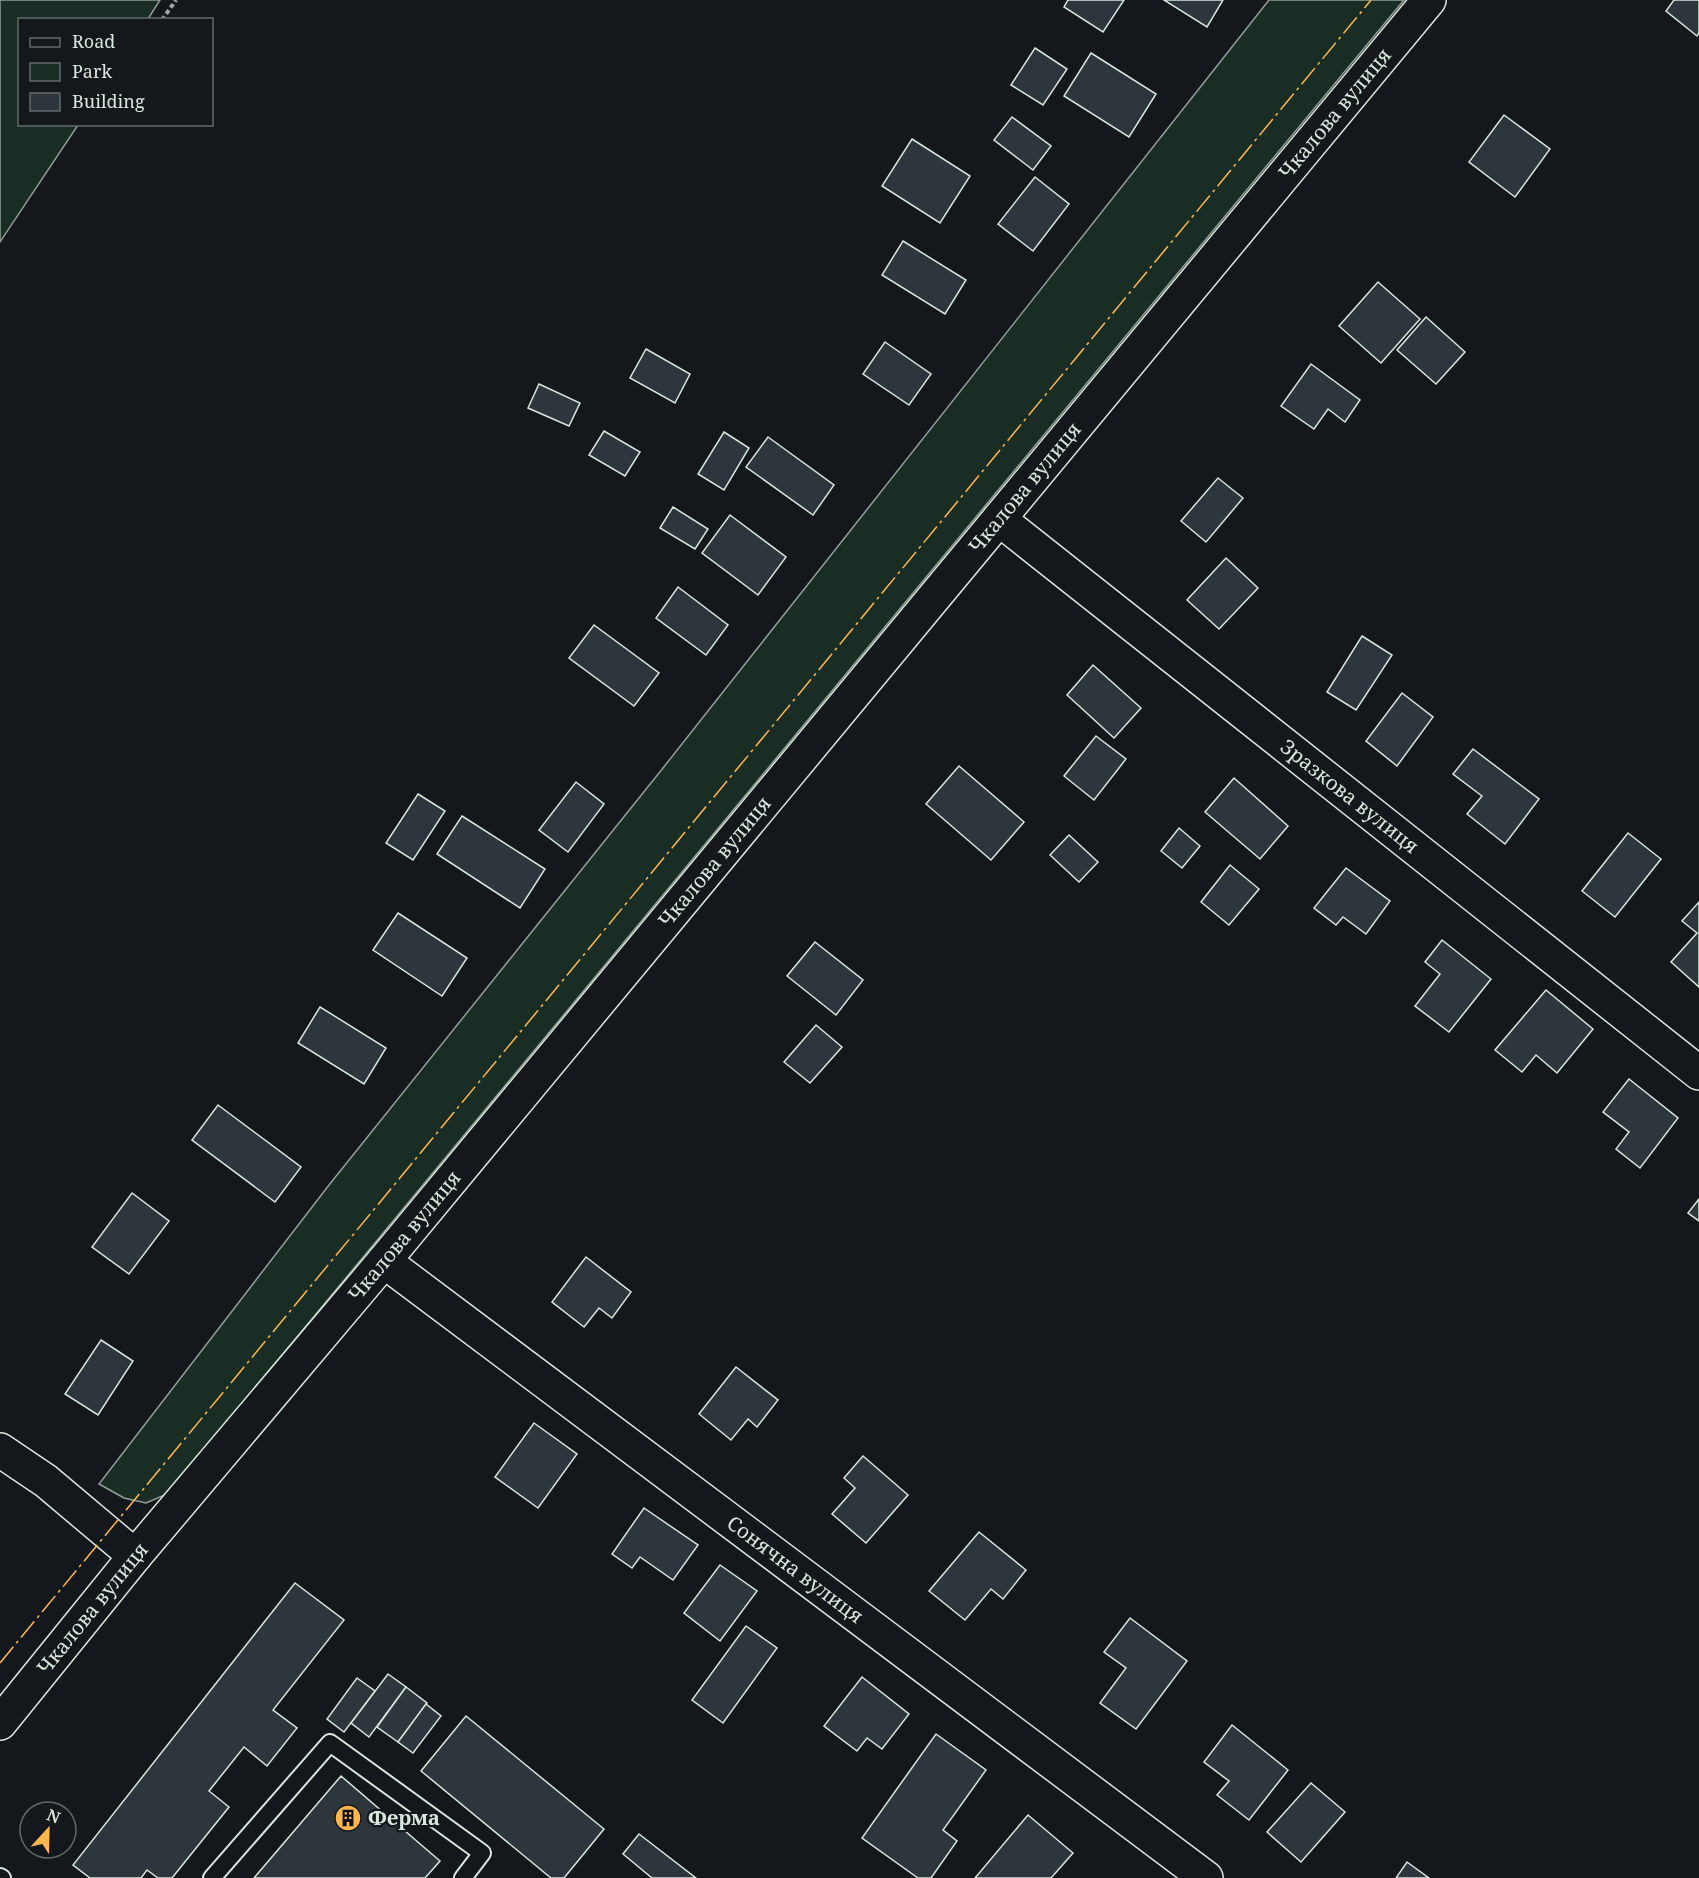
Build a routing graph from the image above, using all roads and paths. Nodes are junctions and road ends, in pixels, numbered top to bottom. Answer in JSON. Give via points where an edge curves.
{"nodes":[{"id":1,"x":176,"y":0,"type":"edge"},
{"id":2,"x":1429,"y":0,"type":"edge"},
{"id":3,"x":163,"y":18,"type":"edge"},
{"id":4,"x":999,"y":519,"type":"junction"},
{"id":5,"x":1699,"y":1073,"type":"edge"},
{"id":6,"x":384,"y":1261,"type":"junction"},
{"id":7,"x":0,"y":1450,"type":"edge"},
{"id":8,"x":135,"y":1556,"type":"junction"},
{"id":9,"x":0,"y":1723,"type":"edge"},
{"id":10,"x":212,"y":1878,"type":"edge"},
{"id":11,"x":463,"y":1878,"type":"edge"},
{"id":12,"x":1206,"y":1878,"type":"edge"}],
"edges":[{"from":1,"to":3,"type":"path"},
{"from":2,"to":4,"type":"street","name":"Чкалова вулиця"},
{"from":4,"to":5,"type":"street","name":"Зразкова вулиця"},
{"from":4,"to":6,"type":"street","name":"Чкалова вулиця"},
{"from":6,"to":8,"type":"street","name":"Чкалова вулиця"},
{"from":6,"to":12,"type":"street","name":"Сонячна вулиця"},
{"from":7,"to":8,"type":"street","via":[[46,1481]]},
{"from":8,"to":9,"type":"street","name":"Чкалова вулиця"},
{"from":10,"to":11,"type":"lane","via":[[330,1743],[482,1852]]}]}
